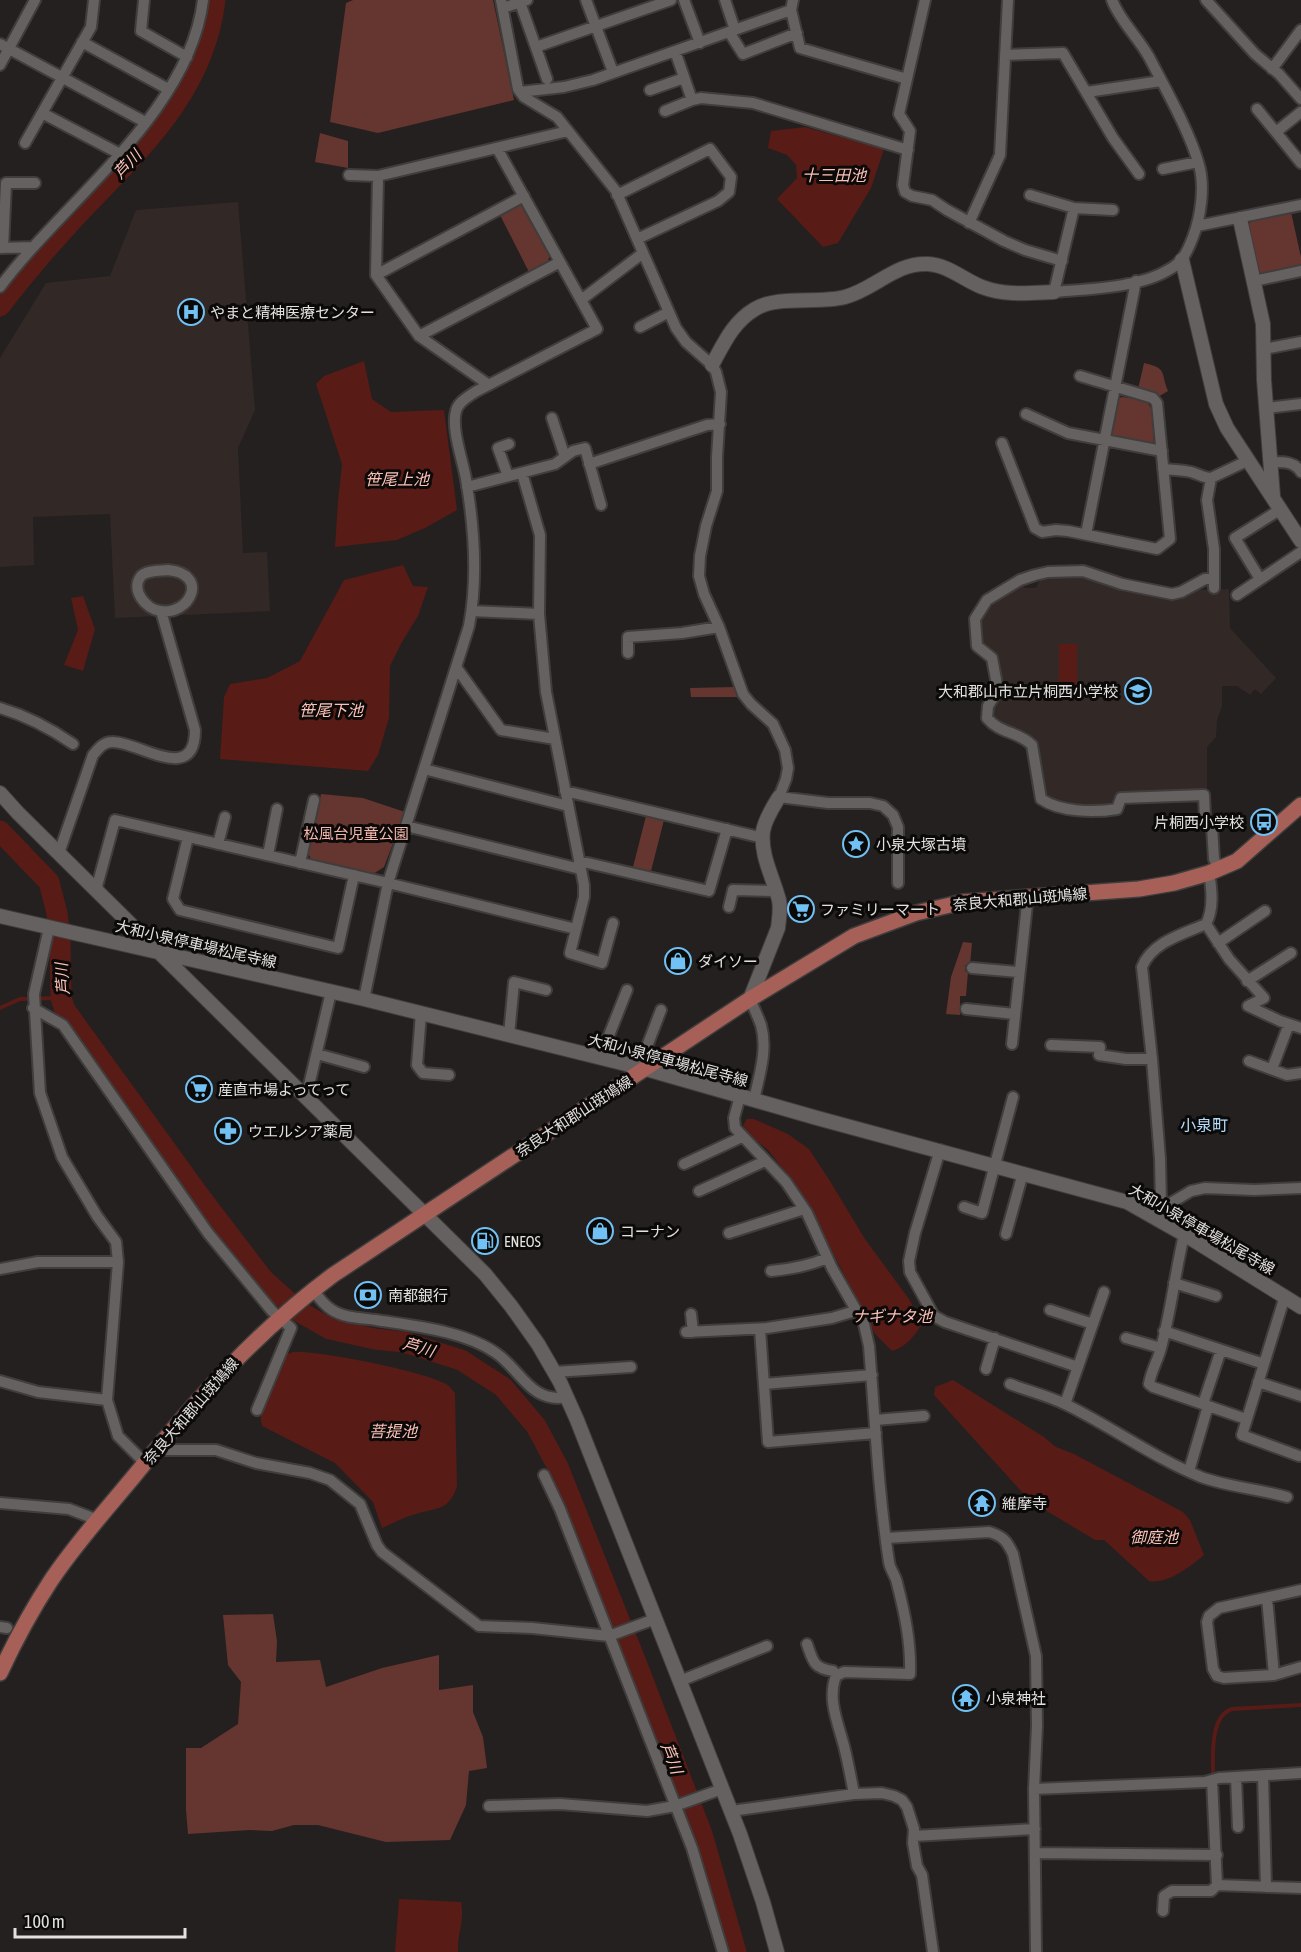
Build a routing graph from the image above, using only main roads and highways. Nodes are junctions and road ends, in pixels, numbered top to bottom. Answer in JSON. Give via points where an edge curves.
{"nodes":[{"id":1,"x":1299,"y":810,"type":"edge"},
{"id":2,"x":0,"y":1673,"type":"edge"}],
"edges":[{"from":1,"to":2,"type":"main road","name":"奈良大和郡山斑鳩線","via":[[1238,861],[1214,872],[1139,889],[963,902],[916,913],[854,936],[750,999],[424,1215],[309,1292],[207,1389],[51,1580]]}]}
